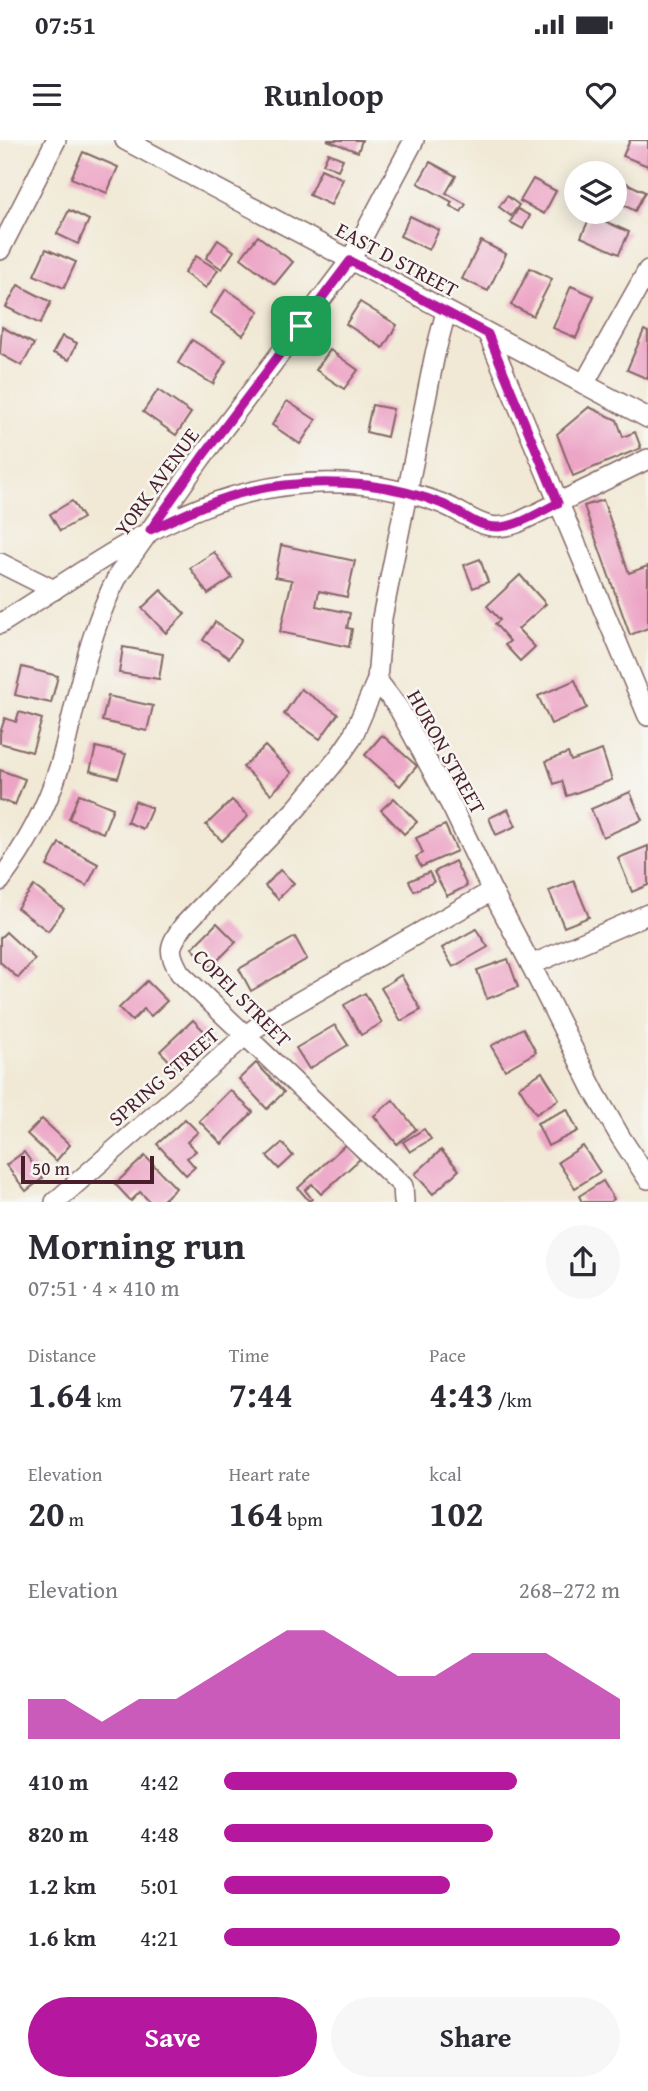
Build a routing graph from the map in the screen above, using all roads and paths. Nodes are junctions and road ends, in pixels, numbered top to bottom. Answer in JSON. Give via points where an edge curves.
{"nodes":[{"id":1,"x":57,"y":140,"type":"edge"},
{"id":2,"x":125,"y":140,"type":"edge"},
{"id":3,"x":414,"y":140,"type":"edge"},
{"id":4,"x":0,"y":250,"type":"edge"},
{"id":5,"x":350,"y":261,"type":"junction"},
{"id":6,"x":648,"y":270,"type":"edge"},
{"id":7,"x":446,"y":312,"type":"junction"},
{"id":8,"x":488,"y":334,"type":"junction"},
{"id":9,"x":584,"y":384,"type":"junction"},
{"id":10,"x":648,"y":418,"type":"edge"},
{"id":11,"x":648,"y":459,"type":"edge"},
{"id":12,"x":407,"y":493,"type":"junction"},
{"id":13,"x":558,"y":503,"type":"junction"},
{"id":14,"x":150,"y":530,"type":"junction"},
{"id":15,"x":0,"y":563,"type":"edge"},
{"id":16,"x":54,"y":590,"type":"junction"},
{"id":17,"x":0,"y":624,"type":"edge"},
{"id":18,"x":377,"y":680,"type":"junction"},
{"id":19,"x":648,"y":716,"type":"edge"},
{"id":20,"x":0,"y":881,"type":"edge"},
{"id":21,"x":492,"y":891,"type":"junction"},
{"id":22,"x":648,"y":914,"type":"edge"},
{"id":23,"x":531,"y":965,"type":"junction"},
{"id":24,"x":246,"y":1035,"type":"junction"},
{"id":25,"x":648,"y":1178,"type":"edge"},
{"id":26,"x":55,"y":1202,"type":"edge"},
{"id":27,"x":404,"y":1202,"type":"edge"}],
"edges":[{"from":1,"to":4,"type":"street"},
{"from":2,"to":5,"type":"street","name":"EAST D STREET"},
{"from":3,"to":5,"type":"street","name":"YORK AVENUE"},
{"from":5,"to":7,"type":"street","name":"EAST D STREET"},
{"from":5,"to":14,"type":"street","name":"YORK AVENUE"},
{"from":6,"to":9,"type":"street"},
{"from":7,"to":8,"type":"street","name":"EAST D STREET"},
{"from":7,"to":12,"type":"street","name":"HURON STREET"},
{"from":8,"to":9,"type":"street","name":"EAST D STREET"},
{"from":8,"to":13,"type":"street"},
{"from":9,"to":10,"type":"street","name":"EAST D STREET"},
{"from":11,"to":13,"type":"street"},
{"from":12,"to":13,"type":"street","via":[[490,527],[510,526]]},
{"from":12,"to":14,"type":"street","via":[[355,484],[272,486],[217,501]]},
{"from":12,"to":18,"type":"street","name":"HURON STREET","via":[[382,618]]},
{"from":13,"to":19,"type":"street"},
{"from":14,"to":16,"type":"street"},
{"from":14,"to":20,"type":"street","name":"YORK AVENUE","via":[[108,593],[41,818]]},
{"from":15,"to":16,"type":"street"},
{"from":16,"to":17,"type":"street"},
{"from":18,"to":21,"type":"street","name":"HURON STREET","via":[[399,709]]},
{"from":18,"to":24,"type":"street","name":"COPEL STREET","via":[[339,757],[173,940],[171,957],[180,973]]},
{"from":21,"to":23,"type":"street","name":"HURON STREET"},
{"from":21,"to":24,"type":"street","name":"SPRING STREET"},
{"from":22,"to":23,"type":"street"},
{"from":23,"to":25,"type":"street","name":"HURON STREET","via":[[594,1093]]},
{"from":24,"to":26,"type":"street","name":"SPRING STREET"},
{"from":24,"to":27,"type":"street","name":"COPEL STREET","via":[[403,1186]]}]}
